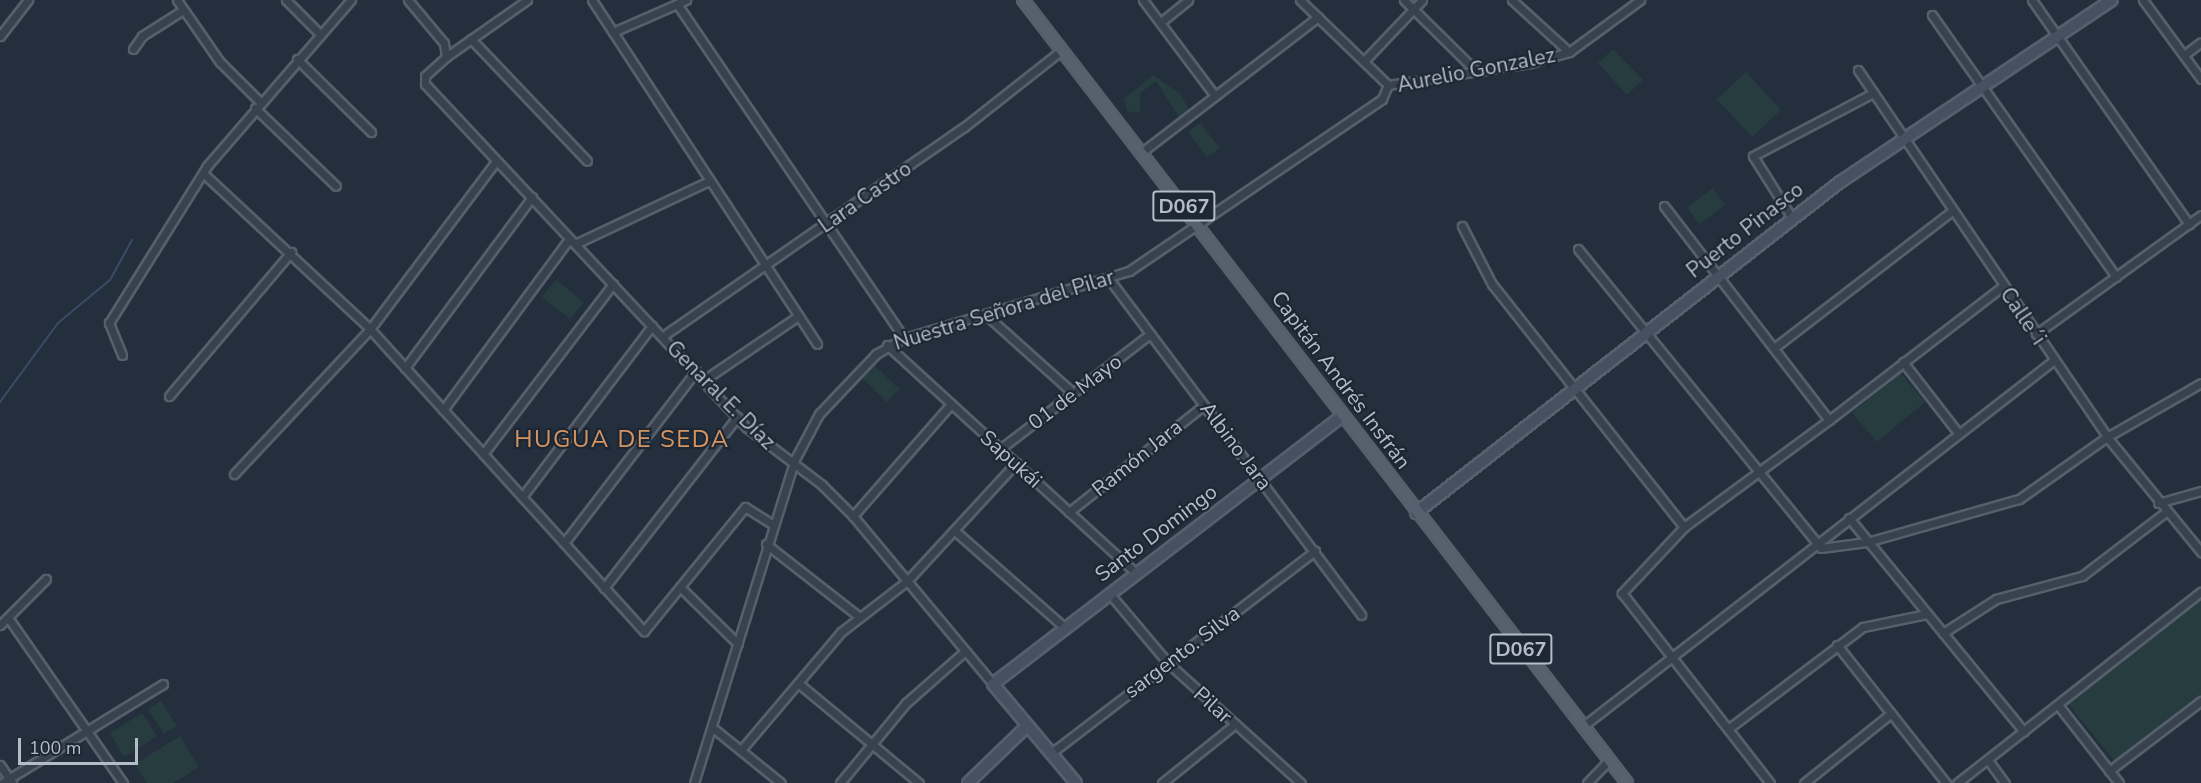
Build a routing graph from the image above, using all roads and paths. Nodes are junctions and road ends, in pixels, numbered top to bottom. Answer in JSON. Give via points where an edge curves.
{"nodes":[{"id":1,"x":27,"y":0,"type":"edge"},
{"id":2,"x":177,"y":0,"type":"edge"},
{"id":3,"x":286,"y":0,"type":"edge"},
{"id":4,"x":351,"y":0,"type":"edge"},
{"id":5,"x":408,"y":0,"type":"edge"},
{"id":6,"x":528,"y":0,"type":"edge"},
{"id":7,"x":592,"y":0,"type":"edge"},
{"id":8,"x":686,"y":0,"type":"edge"},
{"id":9,"x":1023,"y":0,"type":"edge"},
{"id":10,"x":1143,"y":0,"type":"edge"},
{"id":11,"x":1188,"y":0,"type":"edge"},
{"id":12,"x":1300,"y":0,"type":"edge"},
{"id":13,"x":1404,"y":0,"type":"edge"},
{"id":14,"x":1422,"y":0,"type":"edge"},
{"id":15,"x":1512,"y":0,"type":"edge"},
{"id":16,"x":1640,"y":0,"type":"edge"},
{"id":17,"x":2032,"y":0,"type":"edge"},
{"id":18,"x":2112,"y":0,"type":"edge"},
{"id":19,"x":2144,"y":0,"type":"edge"},
{"id":20,"x":677,"y":4,"type":"junction"},
{"id":21,"x":1413,"y":9,"type":"junction"},
{"id":22,"x":183,"y":10,"type":"junction"},
{"id":23,"x":1932,"y":15,"type":"dead end"},
{"id":24,"x":1317,"y":17,"type":"junction"},
{"id":25,"x":1161,"y":22,"type":"junction"},
{"id":26,"x":614,"y":32,"type":"junction"},
{"id":27,"x":320,"y":34,"type":"junction"},
{"id":28,"x":0,"y":36,"type":"edge"},
{"id":29,"x":471,"y":39,"type":"junction"},
{"id":30,"x":2058,"y":39,"type":"junction"},
{"id":31,"x":2201,"y":42,"type":"edge"},
{"id":32,"x":133,"y":49,"type":"dead end"},
{"id":33,"x":1062,"y":50,"type":"junction"},
{"id":34,"x":1569,"y":52,"type":"junction"},
{"id":35,"x":2184,"y":55,"type":"junction"},
{"id":36,"x":446,"y":57,"type":"junction"},
{"id":37,"x":297,"y":59,"type":"junction"},
{"id":38,"x":1364,"y":61,"type":"junction"},
{"id":39,"x":1858,"y":70,"type":"dead end"},
{"id":40,"x":1476,"y":71,"type":"junction"},
{"id":41,"x":2201,"y":79,"type":"edge"},
{"id":42,"x":1388,"y":85,"type":"junction"},
{"id":43,"x":1984,"y":90,"type":"junction"},
{"id":44,"x":1873,"y":93,"type":"junction"},
{"id":45,"x":1215,"y":96,"type":"junction"},
{"id":46,"x":257,"y":105,"type":"junction"},
{"id":47,"x":371,"y":132,"type":"dead end"},
{"id":48,"x":1904,"y":137,"type":"junction"},
{"id":49,"x":1142,"y":152,"type":"junction"},
{"id":50,"x":496,"y":161,"type":"junction"},
{"id":51,"x":587,"y":161,"type":"dead end"},
{"id":52,"x":204,"y":174,"type":"junction"},
{"id":53,"x":706,"y":182,"type":"junction"},
{"id":54,"x":336,"y":186,"type":"dead end"},
{"id":55,"x":532,"y":197,"type":"junction"},
{"id":56,"x":1664,"y":206,"type":"dead end"},
{"id":57,"x":1952,"y":211,"type":"junction"},
{"id":58,"x":2201,"y":215,"type":"edge"},
{"id":59,"x":1792,"y":218,"type":"junction"},
{"id":60,"x":830,"y":222,"type":"junction"},
{"id":61,"x":2189,"y":224,"type":"junction"},
{"id":62,"x":1198,"y":225,"type":"junction"},
{"id":63,"x":1462,"y":226,"type":"dead end"},
{"id":64,"x":572,"y":241,"type":"junction"},
{"id":65,"x":1578,"y":249,"type":"dead end"},
{"id":66,"x":291,"y":252,"type":"junction"},
{"id":67,"x":765,"y":264,"type":"junction"},
{"id":68,"x":1717,"y":276,"type":"junction"},
{"id":69,"x":2116,"y":277,"type":"junction"},
{"id":70,"x":1108,"y":279,"type":"junction"},
{"id":71,"x":613,"y":284,"type":"junction"},
{"id":72,"x":2003,"y":286,"type":"junction"},
{"id":73,"x":985,"y":314,"type":"junction"},
{"id":74,"x":798,"y":316,"type":"junction"},
{"id":75,"x":652,"y":326,"type":"junction"},
{"id":76,"x":370,"y":329,"type":"junction"},
{"id":77,"x":1647,"y":330,"type":"junction"},
{"id":78,"x":1150,"y":334,"type":"junction"},
{"id":79,"x":2036,"y":334,"type":"junction"},
{"id":80,"x":663,"y":336,"type":"junction"},
{"id":81,"x":904,"y":338,"type":"junction"},
{"id":82,"x":817,"y":344,"type":"dead end"},
{"id":83,"x":887,"y":345,"type":"junction"},
{"id":84,"x":1774,"y":348,"type":"junction"},
{"id":85,"x":122,"y":355,"type":"dead end"},
{"id":86,"x":2054,"y":360,"type":"junction"},
{"id":87,"x":1903,"y":362,"type":"junction"},
{"id":88,"x":405,"y":368,"type":"junction"},
{"id":89,"x":696,"y":371,"type":"junction"},
{"id":90,"x":704,"y":380,"type":"junction"},
{"id":91,"x":2201,"y":383,"type":"edge"},
{"id":92,"x":1576,"y":387,"type":"junction"},
{"id":93,"x":1073,"y":393,"type":"junction"},
{"id":94,"x":169,"y":396,"type":"dead end"},
{"id":95,"x":951,"y":404,"type":"junction"},
{"id":96,"x":1204,"y":405,"type":"junction"},
{"id":97,"x":443,"y":410,"type":"junction"},
{"id":98,"x":1343,"y":414,"type":"junction"},
{"id":99,"x":737,"y":417,"type":"junction"},
{"id":100,"x":1829,"y":420,"type":"junction"},
{"id":101,"x":1959,"y":434,"type":"junction"},
{"id":102,"x":2107,"y":437,"type":"junction"},
{"id":103,"x":1000,"y":449,"type":"junction"},
{"id":104,"x":483,"y":454,"type":"junction"},
{"id":105,"x":794,"y":461,"type":"junction"},
{"id":106,"x":1016,"y":463,"type":"junction"},
{"id":107,"x":1758,"y":471,"type":"junction"},
{"id":108,"x":234,"y":474,"type":"dead end"},
{"id":109,"x":1260,"y":479,"type":"junction"},
{"id":110,"x":2201,"y":491,"type":"edge"},
{"id":111,"x":522,"y":497,"type":"junction"},
{"id":112,"x":2158,"y":503,"type":"junction"},
{"id":113,"x":2167,"y":511,"type":"junction"},
{"id":114,"x":1069,"y":512,"type":"junction"},
{"id":115,"x":1416,"y":513,"type":"junction"},
{"id":116,"x":853,"y":516,"type":"junction"},
{"id":117,"x":1849,"y":518,"type":"junction"},
{"id":118,"x":772,"y":524,"type":"junction"},
{"id":119,"x":1684,"y":526,"type":"junction"},
{"id":120,"x":955,"y":531,"type":"junction"},
{"id":121,"x":1868,"y":542,"type":"junction"},
{"id":122,"x":564,"y":543,"type":"junction"},
{"id":123,"x":766,"y":544,"type":"junction"},
{"id":124,"x":1814,"y":544,"type":"junction"},
{"id":125,"x":1315,"y":552,"type":"junction"},
{"id":126,"x":2201,"y":552,"type":"edge"},
{"id":127,"x":1135,"y":572,"type":"junction"},
{"id":128,"x":46,"y":579,"type":"dead end"},
{"id":129,"x":907,"y":581,"type":"junction"},
{"id":130,"x":680,"y":587,"type":"junction"},
{"id":131,"x":604,"y":588,"type":"junction"},
{"id":132,"x":1109,"y":592,"type":"junction"},
{"id":133,"x":2201,"y":592,"type":"edge"},
{"id":134,"x":1927,"y":614,"type":"junction"},
{"id":135,"x":1361,"y":615,"type":"dead end"},
{"id":136,"x":858,"y":616,"type":"junction"},
{"id":137,"x":9,"y":619,"type":"junction"},
{"id":138,"x":0,"y":625,"type":"edge"},
{"id":139,"x":1065,"y":628,"type":"junction"},
{"id":140,"x":1943,"y":633,"type":"junction"},
{"id":141,"x":738,"y":644,"type":"junction"},
{"id":142,"x":1837,"y":645,"type":"junction"},
{"id":143,"x":965,"y":651,"type":"junction"},
{"id":144,"x":1673,"y":658,"type":"junction"},
{"id":145,"x":1168,"y":663,"type":"junction"},
{"id":146,"x":798,"y":683,"type":"junction"},
{"id":147,"x":163,"y":684,"type":"dead end"},
{"id":148,"x":993,"y":684,"type":"junction"},
{"id":149,"x":2201,"y":701,"type":"edge"},
{"id":150,"x":2058,"y":705,"type":"junction"},
{"id":151,"x":1890,"y":714,"type":"junction"},
{"id":152,"x":1235,"y":724,"type":"junction"},
{"id":153,"x":1027,"y":726,"type":"junction"},
{"id":154,"x":88,"y":728,"type":"junction"},
{"id":155,"x":713,"y":728,"type":"junction"},
{"id":156,"x":1582,"y":728,"type":"junction"},
{"id":157,"x":1728,"y":729,"type":"junction"},
{"id":158,"x":2024,"y":732,"type":"junction"},
{"id":159,"x":871,"y":745,"type":"junction"},
{"id":160,"x":741,"y":750,"type":"junction"},
{"id":161,"x":1050,"y":754,"type":"junction"},
{"id":162,"x":1609,"y":760,"type":"junction"},
{"id":163,"x":1988,"y":760,"type":"junction"},
{"id":164,"x":0,"y":765,"type":"edge"},
{"id":165,"x":2109,"y":771,"type":"junction"},
{"id":166,"x":1293,"y":776,"type":"junction"},
{"id":167,"x":8,"y":782,"type":"edge"},
{"id":168,"x":123,"y":783,"type":"edge"},
{"id":169,"x":694,"y":783,"type":"edge"},
{"id":170,"x":781,"y":783,"type":"edge"},
{"id":171,"x":840,"y":783,"type":"edge"},
{"id":172,"x":919,"y":783,"type":"edge"},
{"id":173,"x":968,"y":783,"type":"edge"},
{"id":174,"x":1076,"y":783,"type":"edge"},
{"id":175,"x":1162,"y":783,"type":"edge"},
{"id":176,"x":1286,"y":783,"type":"edge"},
{"id":177,"x":1301,"y":783,"type":"edge"},
{"id":178,"x":1587,"y":783,"type":"edge"},
{"id":179,"x":1627,"y":783,"type":"edge"},
{"id":180,"x":1770,"y":783,"type":"edge"},
{"id":181,"x":1804,"y":783,"type":"edge"},
{"id":182,"x":1946,"y":783,"type":"edge"},
{"id":183,"x":1957,"y":783,"type":"edge"},
{"id":184,"x":2005,"y":783,"type":"edge"},
{"id":185,"x":2119,"y":783,"type":"edge"}],
"edges":[{"from":1,"to":28,"type":"street"},
{"from":2,"to":22,"type":"street"},
{"from":3,"to":27,"type":"street"},
{"from":4,"to":27,"type":"street"},
{"from":5,"to":36,"type":"street","via":[[444,43]]},
{"from":6,"to":29,"type":"street"},
{"from":7,"to":26,"type":"street"},
{"from":8,"to":20,"type":"street"},
{"from":9,"to":33,"type":"main road","name":"Capitán Andrés Insfrán","number":"D067"},
{"from":10,"to":25,"type":"street"},
{"from":11,"to":25,"type":"street"},
{"from":12,"to":24,"type":"street"},
{"from":13,"to":21,"type":"street"},
{"from":14,"to":21,"type":"street"},
{"from":15,"to":34,"type":"street"},
{"from":16,"to":34,"type":"street","name":"Aurelio Gonzalez"},
{"from":17,"to":30,"type":"street"},
{"from":18,"to":30,"type":"street","name":"Puerto Pinasco"},
{"from":19,"to":35,"type":"street"},
{"from":20,"to":26,"type":"street"},
{"from":20,"to":60,"type":"street","via":[[778,157]]},
{"from":21,"to":38,"type":"street"},
{"from":21,"to":40,"type":"street"},
{"from":22,"to":32,"type":"street","via":[[142,36]]},
{"from":22,"to":46,"type":"street"},
{"from":23,"to":43,"type":"street"},
{"from":24,"to":38,"type":"street"},
{"from":24,"to":45,"type":"street"},
{"from":25,"to":45,"type":"street"},
{"from":26,"to":53,"type":"street"},
{"from":27,"to":37,"type":"street"},
{"from":29,"to":36,"type":"street"},
{"from":29,"to":51,"type":"street"},
{"from":30,"to":43,"type":"street","name":"Puerto Pinasco"},
{"from":30,"to":61,"type":"street"},
{"from":31,"to":35,"type":"street"},
{"from":33,"to":49,"type":"main road","name":"Capitán Andrés Insfrán","number":"D067"},
{"from":33,"to":60,"type":"street","name":"Lara Castro"},
{"from":34,"to":40,"type":"street","name":"Aurelio Gonzalez"},
{"from":35,"to":41,"type":"street"},
{"from":36,"to":50,"type":"street","name":"Genaral E. Díaz","via":[[423,80]]},
{"from":37,"to":46,"type":"street"},
{"from":37,"to":47,"type":"street"},
{"from":38,"to":42,"type":"street"},
{"from":39,"to":44,"type":"street","name":"Calle´i"},
{"from":40,"to":42,"type":"street","name":"Aurelio Gonzalez"},
{"from":42,"to":62,"type":"street","name":"Aurelio Gonzalez","via":[[1382,99]]},
{"from":43,"to":48,"type":"street","name":"Puerto Pinasco"},
{"from":43,"to":69,"type":"street"},
{"from":44,"to":48,"type":"street","name":"Calle´i"},
{"from":44,"to":59,"type":"street","via":[[1752,157]]},
{"from":45,"to":49,"type":"street"},
{"from":46,"to":52,"type":"street"},
{"from":46,"to":54,"type":"street"},
{"from":48,"to":57,"type":"street","name":"Calle´i"},
{"from":48,"to":59,"type":"street","name":"Puerto Pinasco"},
{"from":49,"to":62,"type":"main road","name":"Capitán Andrés Insfrán","number":"D067"},
{"from":50,"to":55,"type":"street","name":"Genaral E. Díaz"},
{"from":50,"to":76,"type":"street"},
{"from":52,"to":66,"type":"street"},
{"from":52,"to":85,"type":"street","via":[[109,323]]},
{"from":53,"to":64,"type":"street"},
{"from":53,"to":67,"type":"street"},
{"from":55,"to":64,"type":"street","name":"Genaral E. Díaz"},
{"from":55,"to":88,"type":"street"},
{"from":56,"to":68,"type":"street"},
{"from":57,"to":72,"type":"street","name":"Calle´i"},
{"from":57,"to":84,"type":"street"},
{"from":58,"to":61,"type":"street"},
{"from":59,"to":68,"type":"street","name":"Puerto Pinasco"},
{"from":60,"to":67,"type":"street","name":"Lara Castro"},
{"from":60,"to":81,"type":"street"},
{"from":61,"to":69,"type":"street"},
{"from":62,"to":70,"type":"street","name":"Nuestra Señora del Pilar"},
{"from":62,"to":98,"type":"main road","name":"Capitán Andrés Insfrán","number":"D067"},
{"from":63,"to":92,"type":"street","via":[[1492,284]]},
{"from":64,"to":71,"type":"street","name":"Genaral E. Díaz"},
{"from":64,"to":97,"type":"street"},
{"from":65,"to":77,"type":"street"},
{"from":66,"to":76,"type":"street"},
{"from":66,"to":94,"type":"street"},
{"from":67,"to":74,"type":"street"},
{"from":67,"to":80,"type":"street","name":"Lara Castro"},
{"from":68,"to":77,"type":"street","name":"Puerto Pinasco"},
{"from":68,"to":84,"type":"street"},
{"from":69,"to":79,"type":"street"},
{"from":70,"to":73,"type":"street","name":"Nuestra Señora del Pilar"},
{"from":70,"to":78,"type":"street","name":"Albino Jara"},
{"from":71,"to":75,"type":"street","name":"Genaral E. Díaz"},
{"from":71,"to":104,"type":"street"},
{"from":72,"to":79,"type":"street","name":"Calle´i"},
{"from":72,"to":87,"type":"street"},
{"from":73,"to":81,"type":"street","name":"Nuestra Señora del Pilar"},
{"from":73,"to":93,"type":"street"},
{"from":74,"to":82,"type":"street"},
{"from":74,"to":90,"type":"street"},
{"from":75,"to":80,"type":"street","name":"Genaral E. Díaz"},
{"from":75,"to":111,"type":"street"},
{"from":76,"to":88,"type":"street"},
{"from":76,"to":108,"type":"street"},
{"from":77,"to":92,"type":"street","name":"Puerto Pinasco"},
{"from":77,"to":107,"type":"street"},
{"from":78,"to":93,"type":"street","name":"01 de Mayo"},
{"from":78,"to":96,"type":"street","name":"Albino Jara"},
{"from":79,"to":86,"type":"street","name":"Calle´i"},
{"from":80,"to":89,"type":"street","name":"Genaral E. Díaz"},
{"from":81,"to":83,"type":"street","name":"Nuestra Señora del Pilar"},
{"from":83,"to":95,"type":"street","name":"Sapukái"},
{"from":83,"to":105,"type":"street","name":"Nuestra Señora del Pilar","via":[[834,396]]},
{"from":84,"to":100,"type":"street"},
{"from":86,"to":101,"type":"street"},
{"from":86,"to":102,"type":"street","name":"Calle´i"},
{"from":87,"to":100,"type":"street"},
{"from":87,"to":101,"type":"street"},
{"from":88,"to":97,"type":"street"},
{"from":89,"to":90,"type":"street","name":"Genaral E. Díaz"},
{"from":89,"to":122,"type":"street"},
{"from":90,"to":99,"type":"street","name":"Genaral E. Díaz"},
{"from":91,"to":102,"type":"street"},
{"from":92,"to":115,"type":"street","name":"Puerto Pinasco"},
{"from":92,"to":119,"type":"street"},
{"from":93,"to":103,"type":"street","name":"01 de Mayo"},
{"from":95,"to":103,"type":"street","name":"Sapukái"},
{"from":95,"to":116,"type":"street"},
{"from":96,"to":109,"type":"street","name":"Albino Jara"},
{"from":96,"to":114,"type":"street","name":"Ramón Jara"},
{"from":97,"to":104,"type":"street"},
{"from":98,"to":109,"type":"street","name":"Santo Domingo"},
{"from":98,"to":115,"type":"main road","name":"Capitán Andrés Insfrán","number":"D067"},
{"from":99,"to":105,"type":"street","name":"Genaral E. Díaz"},
{"from":99,"to":131,"type":"street"},
{"from":100,"to":107,"type":"street"},
{"from":101,"to":117,"type":"street"},
{"from":102,"to":112,"type":"street","name":"Calle´i"},
{"from":102,"to":121,"type":"street","via":[[2019,500]]},
{"from":103,"to":106,"type":"street","name":"Sapukái"},
{"from":104,"to":111,"type":"street"},
{"from":105,"to":116,"type":"street","name":"Genaral E. Díaz"},
{"from":105,"to":118,"type":"street","name":"Nuestra Señora del Pilar"},
{"from":106,"to":114,"type":"street","name":"Sapukái"},
{"from":106,"to":120,"type":"street"},
{"from":107,"to":119,"type":"street"},
{"from":107,"to":124,"type":"street"},
{"from":109,"to":125,"type":"street","name":"Albino Jara"},
{"from":109,"to":127,"type":"street","name":"Santo Domingo"},
{"from":110,"to":112,"type":"street"},
{"from":111,"to":122,"type":"street"},
{"from":112,"to":113,"type":"street","name":"Calle´i"},
{"from":113,"to":126,"type":"street","name":"Calle´i"},
{"from":113,"to":140,"type":"street","via":[[2082,576],[1996,599]]},
{"from":114,"to":127,"type":"street","name":"Sapukái"},
{"from":115,"to":156,"type":"main road","name":"Capitán Andrés Insfrán","number":"D067"},
{"from":116,"to":129,"type":"street","name":"Genaral E. Díaz"},
{"from":117,"to":121,"type":"street"},
{"from":117,"to":124,"type":"street"},
{"from":118,"to":123,"type":"street","name":"Nuestra Señora del Pilar"},
{"from":118,"to":130,"type":"street","via":[[745,507]]},
{"from":119,"to":144,"type":"street","via":[[1680,538],[1622,591]]},
{"from":120,"to":129,"type":"street"},
{"from":120,"to":139,"type":"street"},
{"from":121,"to":124,"type":"street","via":[[1824,549]]},
{"from":121,"to":134,"type":"street"},
{"from":122,"to":131,"type":"street"},
{"from":123,"to":136,"type":"street"},
{"from":123,"to":141,"type":"street","name":"Nuestra Señora del Pilar"},
{"from":124,"to":144,"type":"street"},
{"from":125,"to":135,"type":"street","name":"Albino Jara"},
{"from":125,"to":145,"type":"street","name":"sargento. Silva"},
{"from":127,"to":132,"type":"street","name":"Santo Domingo"},
{"from":128,"to":137,"type":"street"},
{"from":129,"to":136,"type":"street"},
{"from":129,"to":143,"type":"street","name":"Genaral E. Díaz"},
{"from":130,"to":131,"type":"street","via":[[647,631]]},
{"from":130,"to":141,"type":"street"},
{"from":132,"to":139,"type":"street","name":"Santo Domingo"},
{"from":132,"to":145,"type":"street","name":"Pilar"},
{"from":133,"to":150,"type":"street"},
{"from":134,"to":140,"type":"street"},
{"from":134,"to":142,"type":"street","via":[[1871,623]]},
{"from":136,"to":146,"type":"street"},
{"from":137,"to":138,"type":"street"},
{"from":137,"to":154,"type":"street"},
{"from":139,"to":148,"type":"street","name":"Santo Domingo"},
{"from":140,"to":158,"type":"street"},
{"from":141,"to":155,"type":"street","name":"Nuestra Señora del Pilar"},
{"from":142,"to":151,"type":"street"},
{"from":142,"to":157,"type":"street"},
{"from":143,"to":148,"type":"street","name":"Genaral E. Díaz"},
{"from":143,"to":159,"type":"street","via":[[906,703]]},
{"from":144,"to":156,"type":"street"},
{"from":144,"to":157,"type":"street"},
{"from":145,"to":152,"type":"street","name":"Pilar"},
{"from":145,"to":161,"type":"street","name":"sargento. Silva"},
{"from":146,"to":159,"type":"street"},
{"from":146,"to":160,"type":"street"},
{"from":147,"to":154,"type":"street"},
{"from":148,"to":153,"type":"street"},
{"from":149,"to":165,"type":"street"},
{"from":150,"to":158,"type":"street"},
{"from":150,"to":165,"type":"street"},
{"from":151,"to":181,"type":"street"},
{"from":151,"to":182,"type":"street"},
{"from":152,"to":166,"type":"street","name":"Pilar"},
{"from":152,"to":175,"type":"street"},
{"from":153,"to":161,"type":"street"},
{"from":153,"to":173,"type":"street"},
{"from":154,"to":167,"type":"street"},
{"from":154,"to":168,"type":"street"},
{"from":155,"to":160,"type":"street"},
{"from":155,"to":169,"type":"street","name":"Nuestra Señora del Pilar"},
{"from":156,"to":162,"type":"main road","name":"Capitán Andrés Insfrán","number":"D067"},
{"from":157,"to":180,"type":"street"},
{"from":158,"to":163,"type":"street"},
{"from":159,"to":171,"type":"street"},
{"from":159,"to":172,"type":"street"},
{"from":160,"to":170,"type":"street"},
{"from":161,"to":174,"type":"street"},
{"from":162,"to":178,"type":"street"},
{"from":162,"to":179,"type":"main road","name":"Capitán Andrés Insfrán","number":"D067"},
{"from":163,"to":183,"type":"street"},
{"from":163,"to":184,"type":"street"},
{"from":164,"to":167,"type":"street"},
{"from":165,"to":185,"type":"street"},
{"from":166,"to":176,"type":"street"},
{"from":166,"to":177,"type":"street","name":"Pilar"}]}
